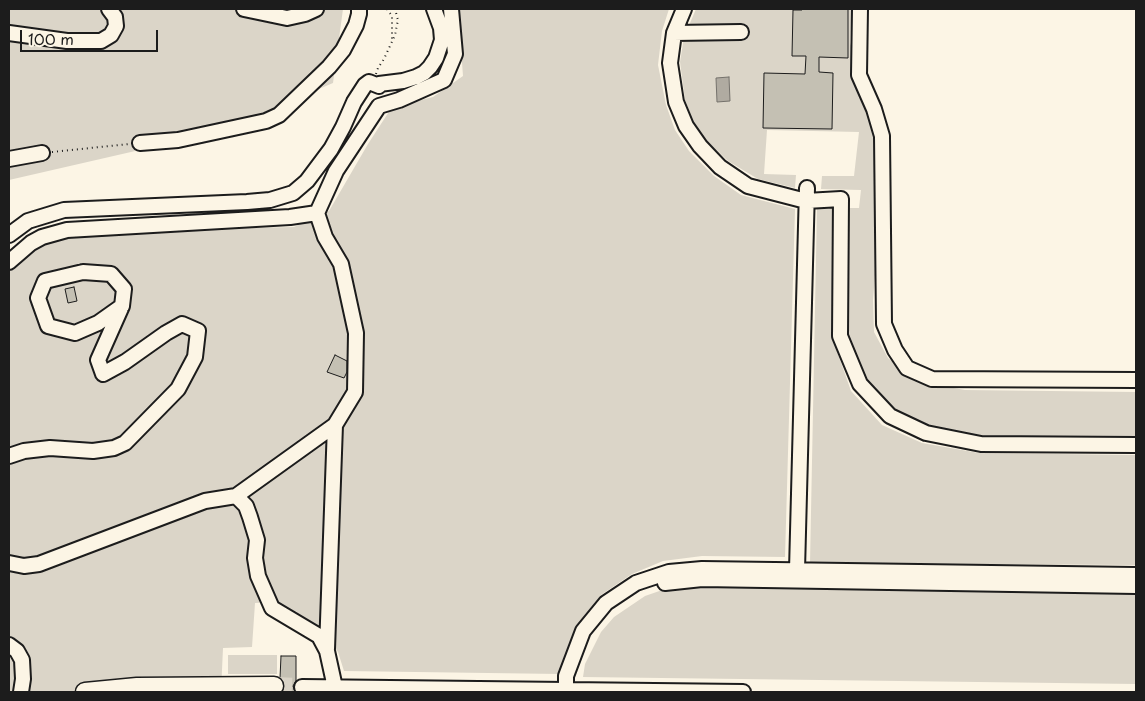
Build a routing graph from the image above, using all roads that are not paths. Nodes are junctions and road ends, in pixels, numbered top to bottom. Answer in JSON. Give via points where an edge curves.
{"nodes":[{"id":1,"x":108,"y":9,"type":"edge"},
{"id":2,"x":244,"y":9,"type":"edge"},
{"id":3,"x":316,"y":9,"type":"edge"},
{"id":4,"x":359,"y":9,"type":"edge"},
{"id":5,"x":434,"y":9,"type":"edge"},
{"id":6,"x":451,"y":9,"type":"edge"},
{"id":7,"x":684,"y":9,"type":"edge"},
{"id":8,"x":860,"y":9,"type":"edge"},
{"id":9,"x":674,"y":32,"type":"junction"},
{"id":10,"x":741,"y":32,"type":"dead end"},
{"id":11,"x":9,"y":33,"type":"edge"},
{"id":12,"x":140,"y":143,"type":"road end"},
{"id":13,"x":42,"y":154,"type":"road end"},
{"id":14,"x":9,"y":159,"type":"edge"},
{"id":15,"x":807,"y":194,"type":"junction"},
{"id":16,"x":317,"y":213,"type":"junction"},
{"id":17,"x":9,"y":234,"type":"edge"},
{"id":18,"x":9,"y":262,"type":"edge"},
{"id":19,"x":122,"y":306,"type":"junction"},
{"id":20,"x":1136,"y":380,"type":"edge"},
{"id":21,"x":335,"y":425,"type":"junction"},
{"id":22,"x":1136,"y":446,"type":"edge"},
{"id":23,"x":9,"y":456,"type":"edge"},
{"id":24,"x":236,"y":496,"type":"junction"},
{"id":25,"x":9,"y":563,"type":"edge"},
{"id":26,"x":796,"y":570,"type":"junction"},
{"id":27,"x":1136,"y":576,"type":"edge"},
{"id":28,"x":1136,"y":586,"type":"edge"},
{"id":29,"x":9,"y":645,"type":"edge"},
{"id":30,"x":327,"y":652,"type":"junction"},
{"id":31,"x":274,"y":686,"type":"tunnel mouth"},
{"id":32,"x":302,"y":687,"type":"dead end"},
{"id":33,"x":335,"y":690,"type":"edge"},
{"id":34,"x":569,"y":691,"type":"edge"},
{"id":35,"x":21,"y":692,"type":"edge"},
{"id":36,"x":85,"y":692,"type":"edge"},
{"id":37,"x":743,"y":692,"type":"edge"}],
"edges":[{"from":1,"to":11,"type":"street","via":[[116,26],[111,35],[101,41],[67,41]]},
{"from":2,"to":3,"type":"street","via":[[287,18]]},
{"from":4,"to":12,"type":"street","via":[[356,25],[342,50],[279,115],[266,121],[178,140]]},
{"from":5,"to":17,"type":"street","via":[[442,40],[436,58],[424,73],[416,77],[379,86],[369,82],[360,90],[343,127],[316,171],[301,188],[288,195],[247,202],[64,210],[28,221]]},
{"from":6,"to":16,"type":"street","via":[[455,54],[444,80],[379,106],[336,171]]},
{"from":7,"to":9,"type":"street"},
{"from":8,"to":20,"type":"street","via":[[859,76],[882,136],[884,324],[907,368],[932,379]]},
{"from":9,"to":10,"type":"street"},
{"from":9,"to":15,"type":"street","via":[[670,63],[676,102],[686,126],[700,146],[720,167],[748,186]]},
{"from":13,"to":14,"type":"street"},
{"from":15,"to":22,"type":"street","via":[[841,199],[840,336],[860,384],[890,416],[926,433],[981,444]]},
{"from":15,"to":26,"type":"street"},
{"from":16,"to":18,"type":"street","via":[[290,218],[67,230],[42,237]]},
{"from":16,"to":21,"type":"street","via":[[325,237],[340,264],[356,333],[355,392]]},
{"from":19,"to":19,"type":"street","via":[[98,323],[75,333],[48,326],[38,298],[45,281],[83,272],[111,274],[124,289]]},
{"from":19,"to":23,"type":"street","via":[[98,360],[103,374],[182,324],[198,331],[195,357],[178,389],[125,443],[114,448],[93,451],[50,448]]},
{"from":21,"to":24,"type":"street"},
{"from":21,"to":30,"type":"street"},
{"from":24,"to":25,"type":"street","via":[[205,501],[38,564]]},
{"from":24,"to":30,"type":"street","via":[[246,506],[250,517],[257,540],[258,576],[272,608],[319,636]]},
{"from":26,"to":27,"type":"street"},
{"from":26,"to":34,"type":"street","via":[[702,568],[669,572],[636,583],[606,603],[583,631],[566,676]]},
{"from":28,"to":34,"type":"street","via":[[670,581],[639,591],[611,610],[591,635]]},
{"from":29,"to":35,"type":"street","via":[[22,660],[24,679]]},
{"from":30,"to":33,"type":"street"},
{"from":31,"to":36,"type":"main road","via":[[137,687]]},
{"from":32,"to":33,"type":"street"},
{"from":33,"to":34,"type":"street"},
{"from":34,"to":37,"type":"street"}]}
